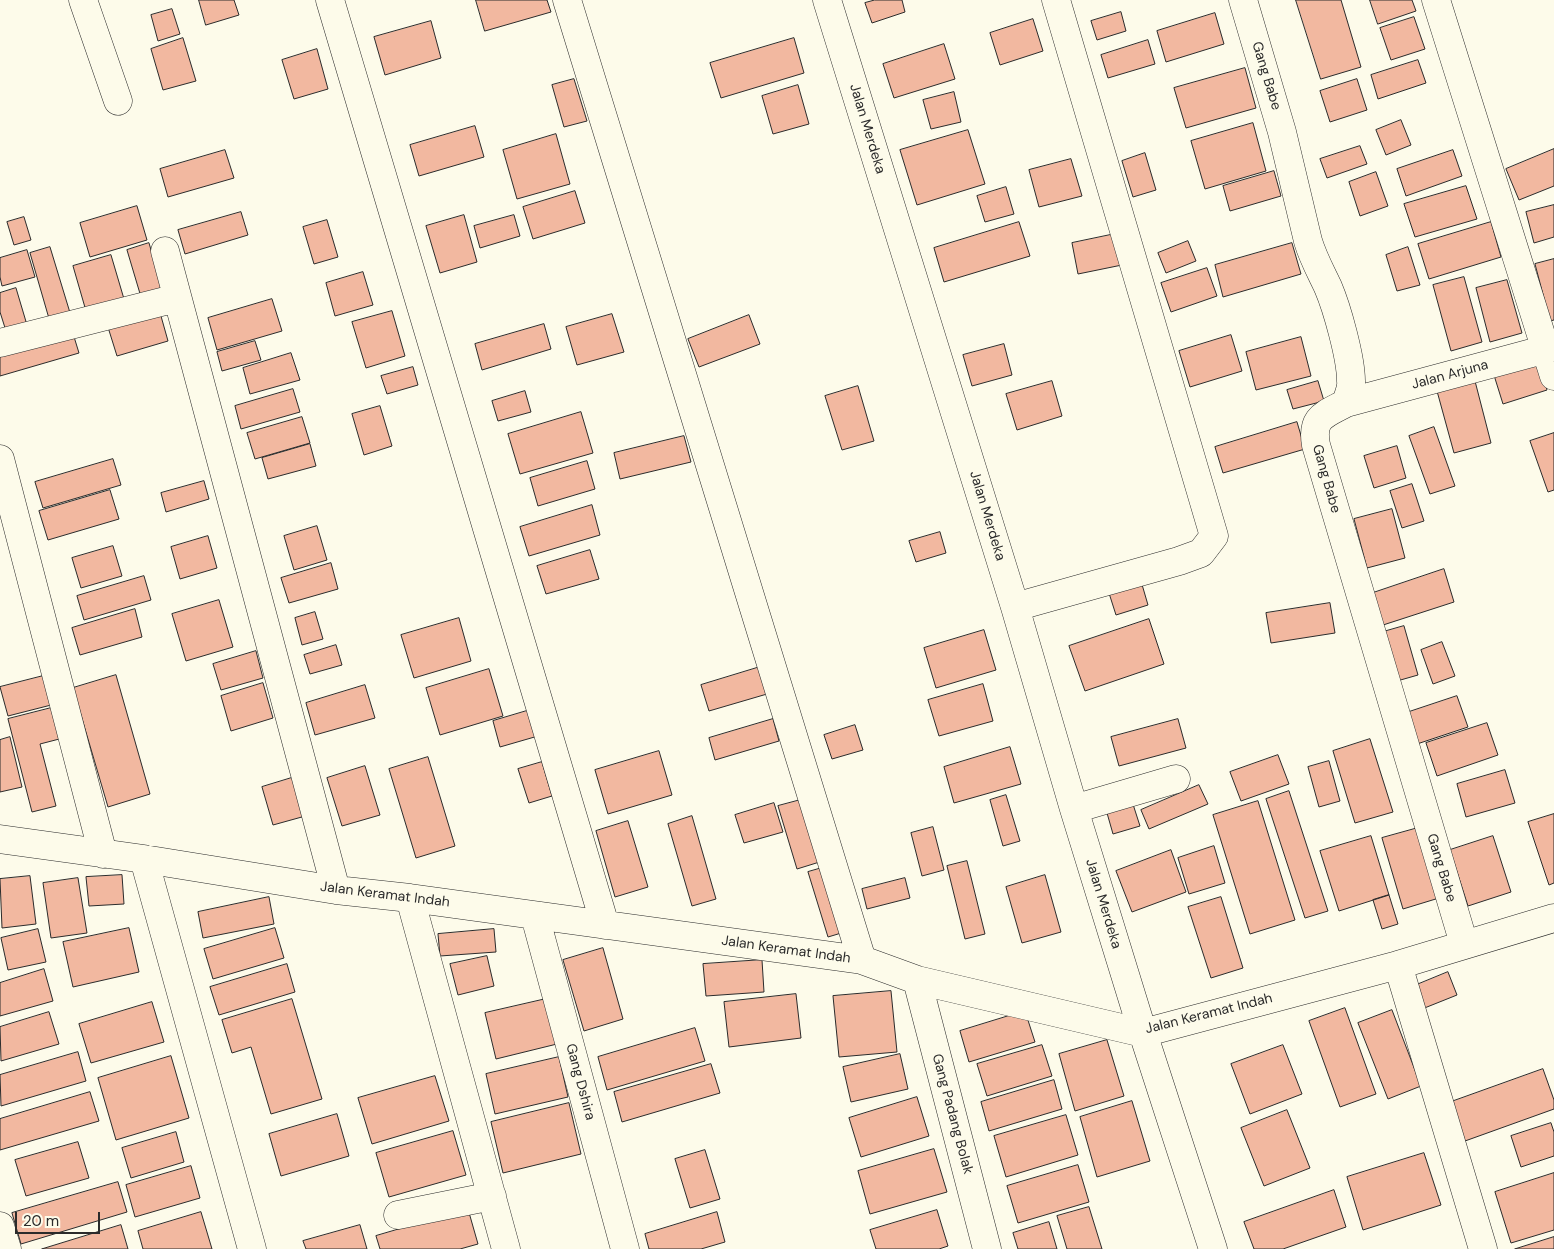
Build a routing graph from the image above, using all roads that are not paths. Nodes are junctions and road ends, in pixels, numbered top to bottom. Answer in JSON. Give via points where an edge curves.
{"nodes":[{"id":1,"x":83,"y":0,"type":"edge"},
{"id":2,"x":330,"y":0,"type":"edge"},
{"id":3,"x":567,"y":0,"type":"edge"},
{"id":4,"x":827,"y":0,"type":"edge"},
{"id":5,"x":1056,"y":0,"type":"edge"},
{"id":6,"x":1242,"y":0,"type":"edge"},
{"id":7,"x":1436,"y":0,"type":"edge"},
{"id":8,"x":118,"y":101,"type":"dead end"},
{"id":9,"x":165,"y":251,"type":"dead end"},
{"id":10,"x":177,"y":298,"type":"junction"},
{"id":11,"x":0,"y":343,"type":"edge"},
{"id":12,"x":1549,"y":348,"type":"edge"},
{"id":13,"x":1554,"y":376,"type":"edge"},
{"id":14,"x":1346,"y":403,"type":"junction"},
{"id":15,"x":0,"y":459,"type":"edge"},
{"id":16,"x":1015,"y":607,"type":"junction"},
{"id":17,"x":1176,"y":779,"type":"dead end"},
{"id":18,"x":1074,"y":809,"type":"junction"},
{"id":19,"x":0,"y":840,"type":"edge"},
{"id":20,"x":103,"y":854,"type":"junction"},
{"id":21,"x":144,"y":859,"type":"junction"},
{"id":22,"x":336,"y":890,"type":"junction"},
{"id":23,"x":410,"y":898,"type":"junction"},
{"id":24,"x":535,"y":916,"type":"junction"},
{"id":25,"x":1554,"y":918,"type":"edge"},
{"id":26,"x":605,"y":925,"type":"junction"},
{"id":27,"x":1464,"y":944,"type":"junction"},
{"id":28,"x":862,"y":960,"type":"junction"},
{"id":29,"x":1398,"y":965,"type":"junction"},
{"id":30,"x":917,"y":980,"type":"junction"},
{"id":31,"x":1143,"y":1033,"type":"junction"},
{"id":32,"x":492,"y":1196,"type":"junction"},
{"id":33,"x":398,"y":1215,"type":"dead end"},
{"id":34,"x":0,"y":1226,"type":"edge"},
{"id":35,"x":7,"y":1249,"type":"edge"},
{"id":36,"x":252,"y":1249,"type":"edge"},
{"id":37,"x":506,"y":1249,"type":"edge"},
{"id":38,"x":625,"y":1249,"type":"edge"},
{"id":39,"x":987,"y":1249,"type":"edge"},
{"id":40,"x":1213,"y":1249,"type":"edge"},
{"id":41,"x":1483,"y":1249,"type":"edge"}],
"edges":[{"from":1,"to":8,"type":"street"},
{"from":2,"to":26,"type":"street"},
{"from":3,"to":28,"type":"street"},
{"from":4,"to":16,"type":"street","name":"Jalan Merdeka"},
{"from":5,"to":16,"type":"street","via":[[1214,536],[1201,553],[1179,561]]},
{"from":6,"to":14,"type":"street","name":"Gang Babe","via":[[1282,132],[1308,241],[1340,324],[1352,383]]},
{"from":7,"to":12,"type":"street"},
{"from":9,"to":10,"type":"street"},
{"from":10,"to":11,"type":"street"},
{"from":10,"to":22,"type":"street"},
{"from":12,"to":13,"type":"street"},
{"from":12,"to":14,"type":"street","name":"Jalan Arjuna"},
{"from":14,"to":27,"type":"street","name":"Gang Babe","via":[[1323,415],[1313,433]]},
{"from":15,"to":20,"type":"street"},
{"from":16,"to":18,"type":"street","name":"Jalan Merdeka"},
{"from":17,"to":18,"type":"street"},
{"from":18,"to":31,"type":"street","name":"Jalan Merdeka"},
{"from":19,"to":20,"type":"street","name":"Jalan Keramat Indah"},
{"from":20,"to":21,"type":"street","name":"Jalan Keramat Indah"},
{"from":21,"to":22,"type":"street","name":"Jalan Keramat Indah"},
{"from":21,"to":36,"type":"street"},
{"from":22,"to":23,"type":"street","name":"Jalan Keramat Indah"},
{"from":23,"to":24,"type":"street","name":"Jalan Keramat Indah"},
{"from":23,"to":32,"type":"street"},
{"from":24,"to":26,"type":"street","name":"Jalan Keramat Indah"},
{"from":24,"to":38,"type":"street","name":"Gang Dshira"},
{"from":25,"to":27,"type":"street","name":"Jalan Keramat Indah"},
{"from":26,"to":28,"type":"street","name":"Jalan Keramat Indah"},
{"from":27,"to":29,"type":"street","name":"Jalan Keramat Indah"},
{"from":28,"to":30,"type":"street","name":"Jalan Keramat Indah"},
{"from":29,"to":31,"type":"street","name":"Jalan Keramat Indah"},
{"from":29,"to":41,"type":"street"},
{"from":30,"to":31,"type":"street","name":"Jalan Keramat Indah"},
{"from":30,"to":39,"type":"street","name":"Gang Padang Bolak"},
{"from":31,"to":40,"type":"street","name":"Jalan Merdeka"},
{"from":32,"to":33,"type":"street"},
{"from":32,"to":37,"type":"street"},
{"from":34,"to":35,"type":"street"}]}
